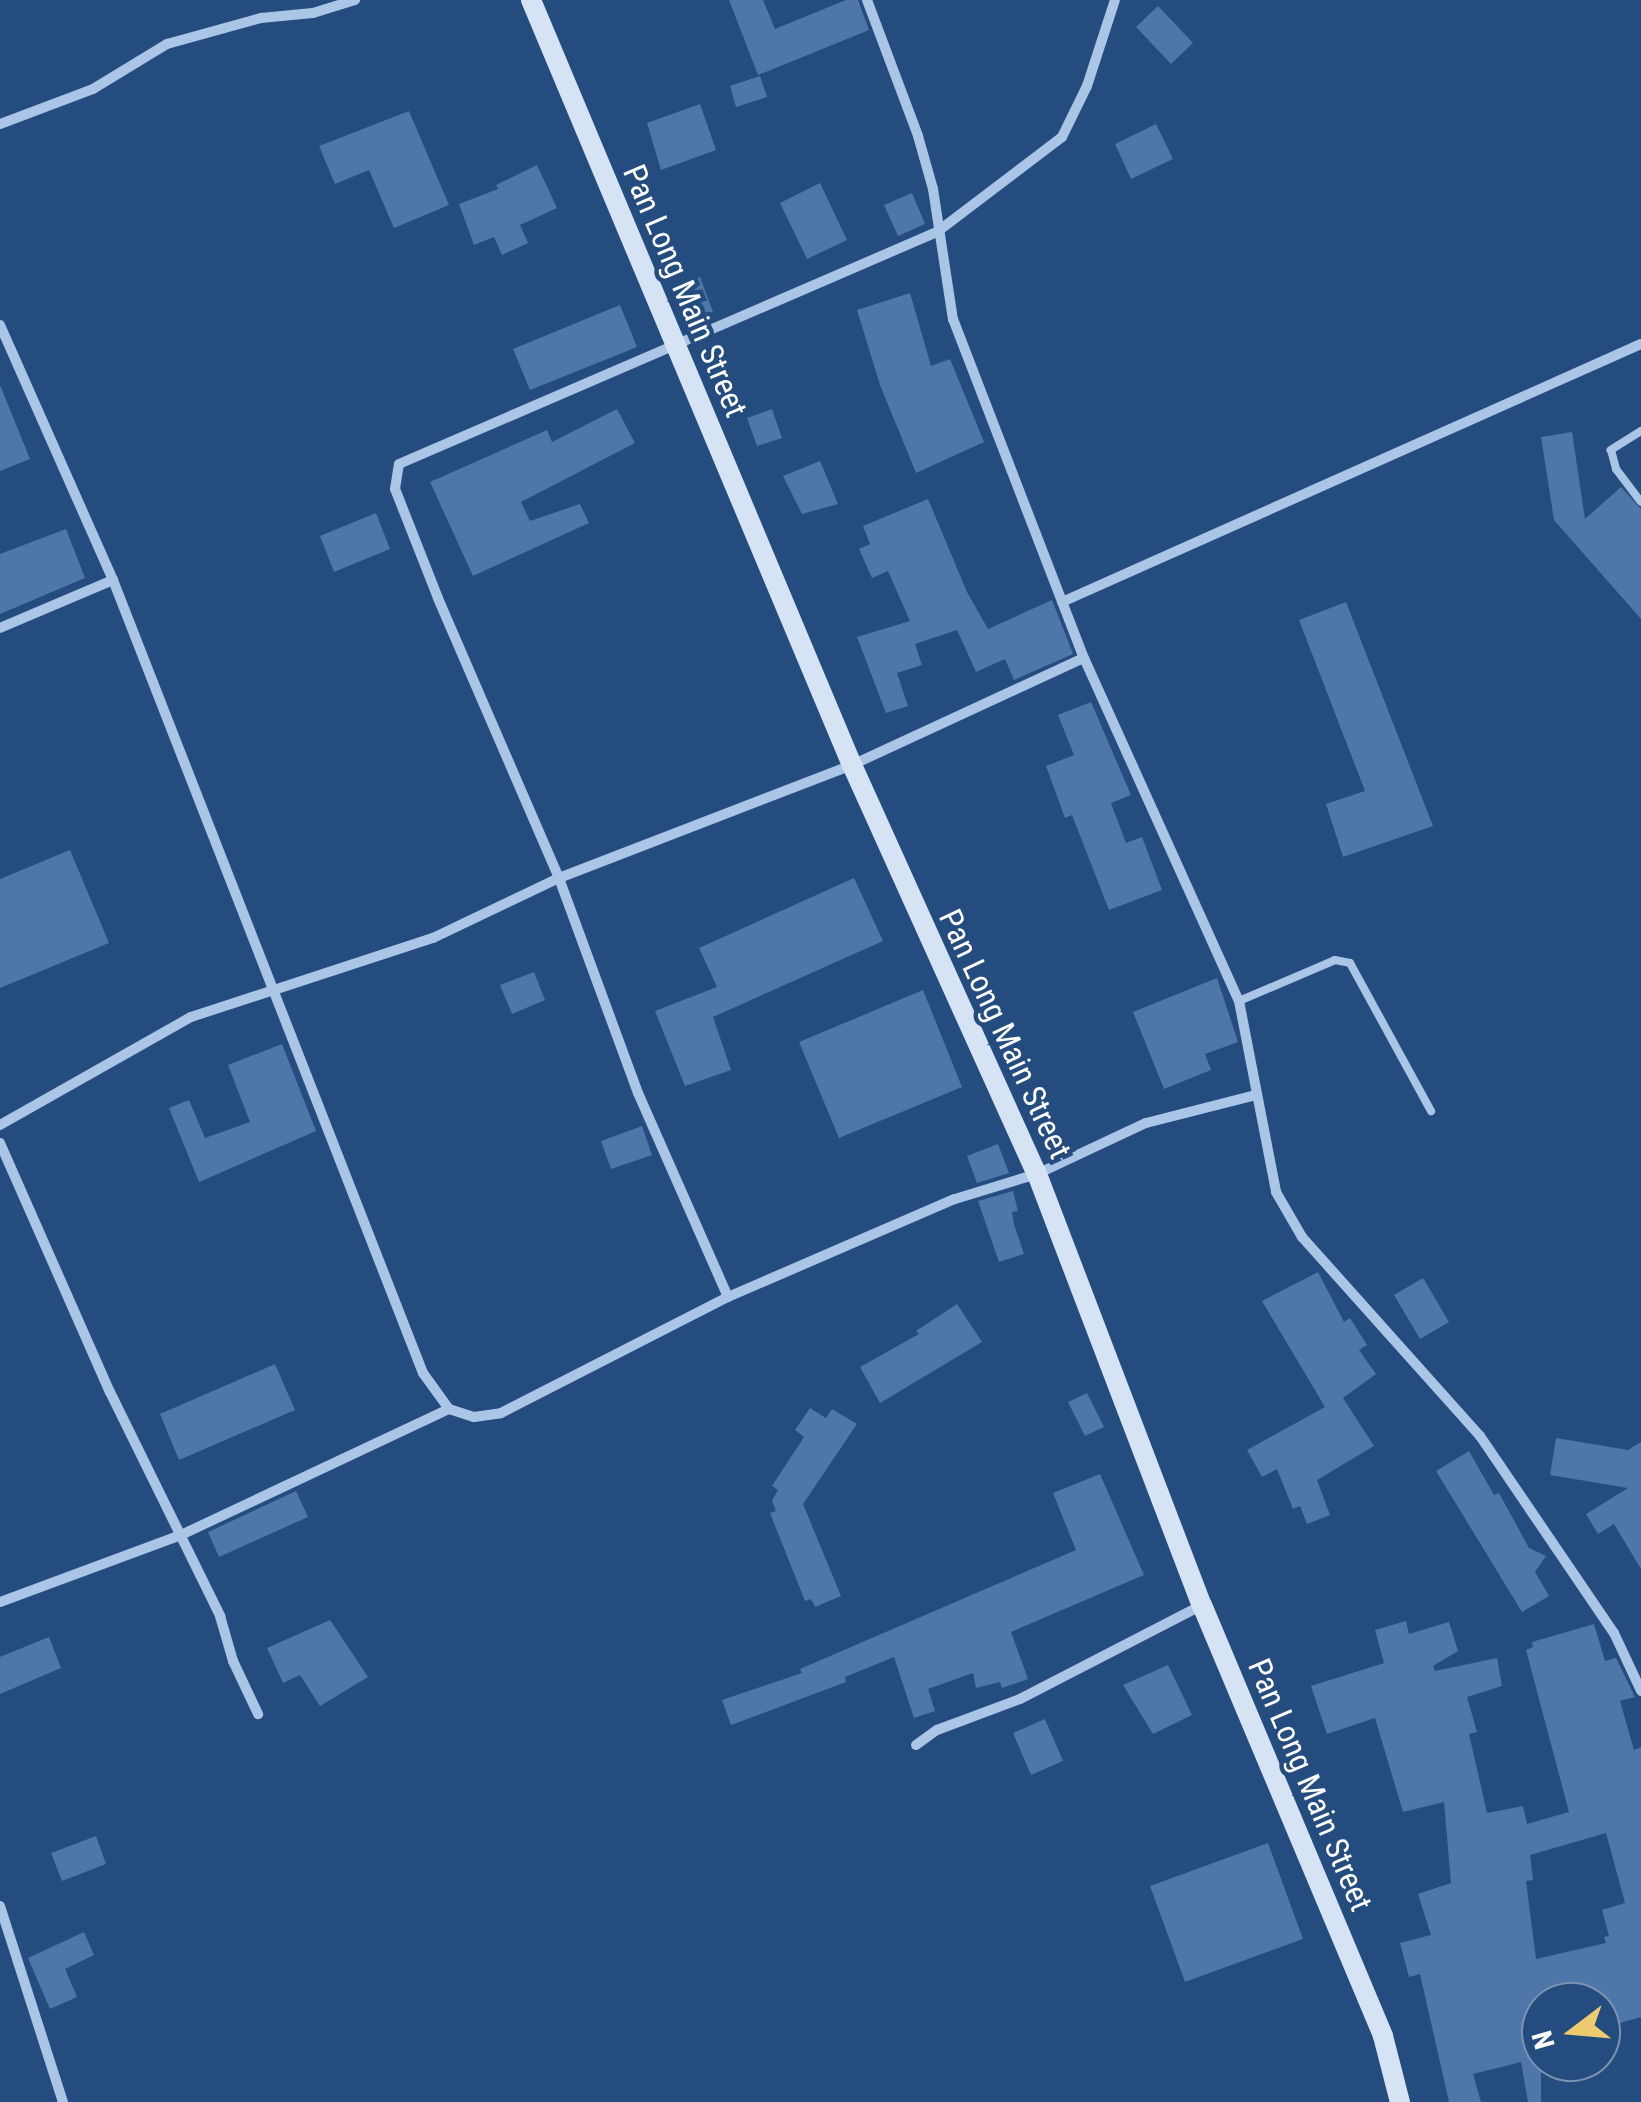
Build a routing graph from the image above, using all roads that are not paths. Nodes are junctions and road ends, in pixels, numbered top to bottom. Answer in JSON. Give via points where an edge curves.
{"nodes":[{"id":1,"x":355,"y":0,"type":"edge"},
{"id":2,"x":531,"y":0,"type":"edge"},
{"id":3,"x":866,"y":0,"type":"edge"},
{"id":4,"x":1114,"y":0,"type":"edge"},
{"id":5,"x":0,"y":124,"type":"edge"},
{"id":6,"x":937,"y":232,"type":"junction"},
{"id":7,"x":0,"y":325,"type":"edge"},
{"id":8,"x":676,"y":344,"type":"junction"},
{"id":9,"x":1641,"y":344,"type":"edge"},
{"id":10,"x":1641,"y":432,"type":"edge"},
{"id":11,"x":1641,"y":502,"type":"edge"},
{"id":12,"x":113,"y":580,"type":"junction"},
{"id":13,"x":1062,"y":602,"type":"junction"},
{"id":14,"x":0,"y":628,"type":"edge"},
{"id":15,"x":1084,"y":658,"type":"junction"},
{"id":16,"x":852,"y":766,"type":"junction"},
{"id":17,"x":559,"y":878,"type":"junction"},
{"id":18,"x":276,"y":989,"type":"junction"},
{"id":19,"x":1239,"y":1001,"type":"junction"},
{"id":20,"x":1256,"y":1095,"type":"junction"},
{"id":21,"x":1431,"y":1111,"type":"dead end"},
{"id":22,"x":0,"y":1125,"type":"edge"},
{"id":23,"x":0,"y":1143,"type":"edge"},
{"id":24,"x":1037,"y":1174,"type":"junction"},
{"id":25,"x":728,"y":1297,"type":"junction"},
{"id":26,"x":449,"y":1408,"type":"junction"},
{"id":27,"x":182,"y":1535,"type":"junction"},
{"id":28,"x":0,"y":1602,"type":"edge"},
{"id":29,"x":1202,"y":1605,"type":"junction"},
{"id":30,"x":1641,"y":1691,"type":"edge"},
{"id":31,"x":258,"y":1714,"type":"dead end"},
{"id":32,"x":916,"y":1745,"type":"dead end"},
{"id":33,"x":0,"y":1906,"type":"edge"},
{"id":34,"x":63,"y":2102,"type":"edge"},
{"id":35,"x":1400,"y":2102,"type":"edge"}],
"edges":[{"from":1,"to":5,"type":"street","via":[[167,44],[93,88]]},
{"from":2,"to":8,"type":"street","name":"Pan Long Main Street"},
{"from":3,"to":6,"type":"street","via":[[918,136]]},
{"from":4,"to":6,"type":"street","via":[[1088,86],[1062,137]]},
{"from":6,"to":8,"type":"street"},
{"from":6,"to":13,"type":"street","via":[[953,319]]},
{"from":7,"to":12,"type":"street"},
{"from":8,"to":16,"type":"street","name":"Pan Long Main Street"},
{"from":8,"to":17,"type":"street","via":[[399,464],[395,489]]},
{"from":9,"to":13,"type":"street"},
{"from":10,"to":11,"type":"lane","via":[[1611,450],[1616,470]]},
{"from":12,"to":14,"type":"street"},
{"from":12,"to":18,"type":"street"},
{"from":13,"to":15,"type":"street"},
{"from":15,"to":16,"type":"street"},
{"from":15,"to":19,"type":"street"},
{"from":16,"to":17,"type":"street"},
{"from":16,"to":24,"type":"street","name":"Pan Long Main Street"},
{"from":17,"to":18,"type":"street","via":[[432,938]]},
{"from":17,"to":25,"type":"street","via":[[638,1093]]},
{"from":18,"to":22,"type":"street","via":[[191,1017]]},
{"from":18,"to":26,"type":"street","via":[[423,1373]]},
{"from":19,"to":20,"type":"street"},
{"from":19,"to":21,"type":"lane","via":[[1335,960],[1350,963]]},
{"from":20,"to":24,"type":"street","via":[[1146,1123]]},
{"from":20,"to":30,"type":"street","via":[[1276,1192],[1302,1237],[1480,1436],[1614,1634]]},
{"from":23,"to":27,"type":"street","via":[[110,1392]]},
{"from":24,"to":25,"type":"street","via":[[976,1191]]},
{"from":24,"to":29,"type":"street","name":"Pan Long Main Street"},
{"from":25,"to":26,"type":"street","via":[[501,1413],[474,1417]]},
{"from":26,"to":27,"type":"street"},
{"from":27,"to":28,"type":"street"},
{"from":27,"to":31,"type":"street"},
{"from":29,"to":32,"type":"street"},
{"from":29,"to":35,"type":"street","name":"Pan Long Main Street","via":[[1383,2036]]},
{"from":33,"to":34,"type":"street"}]}
